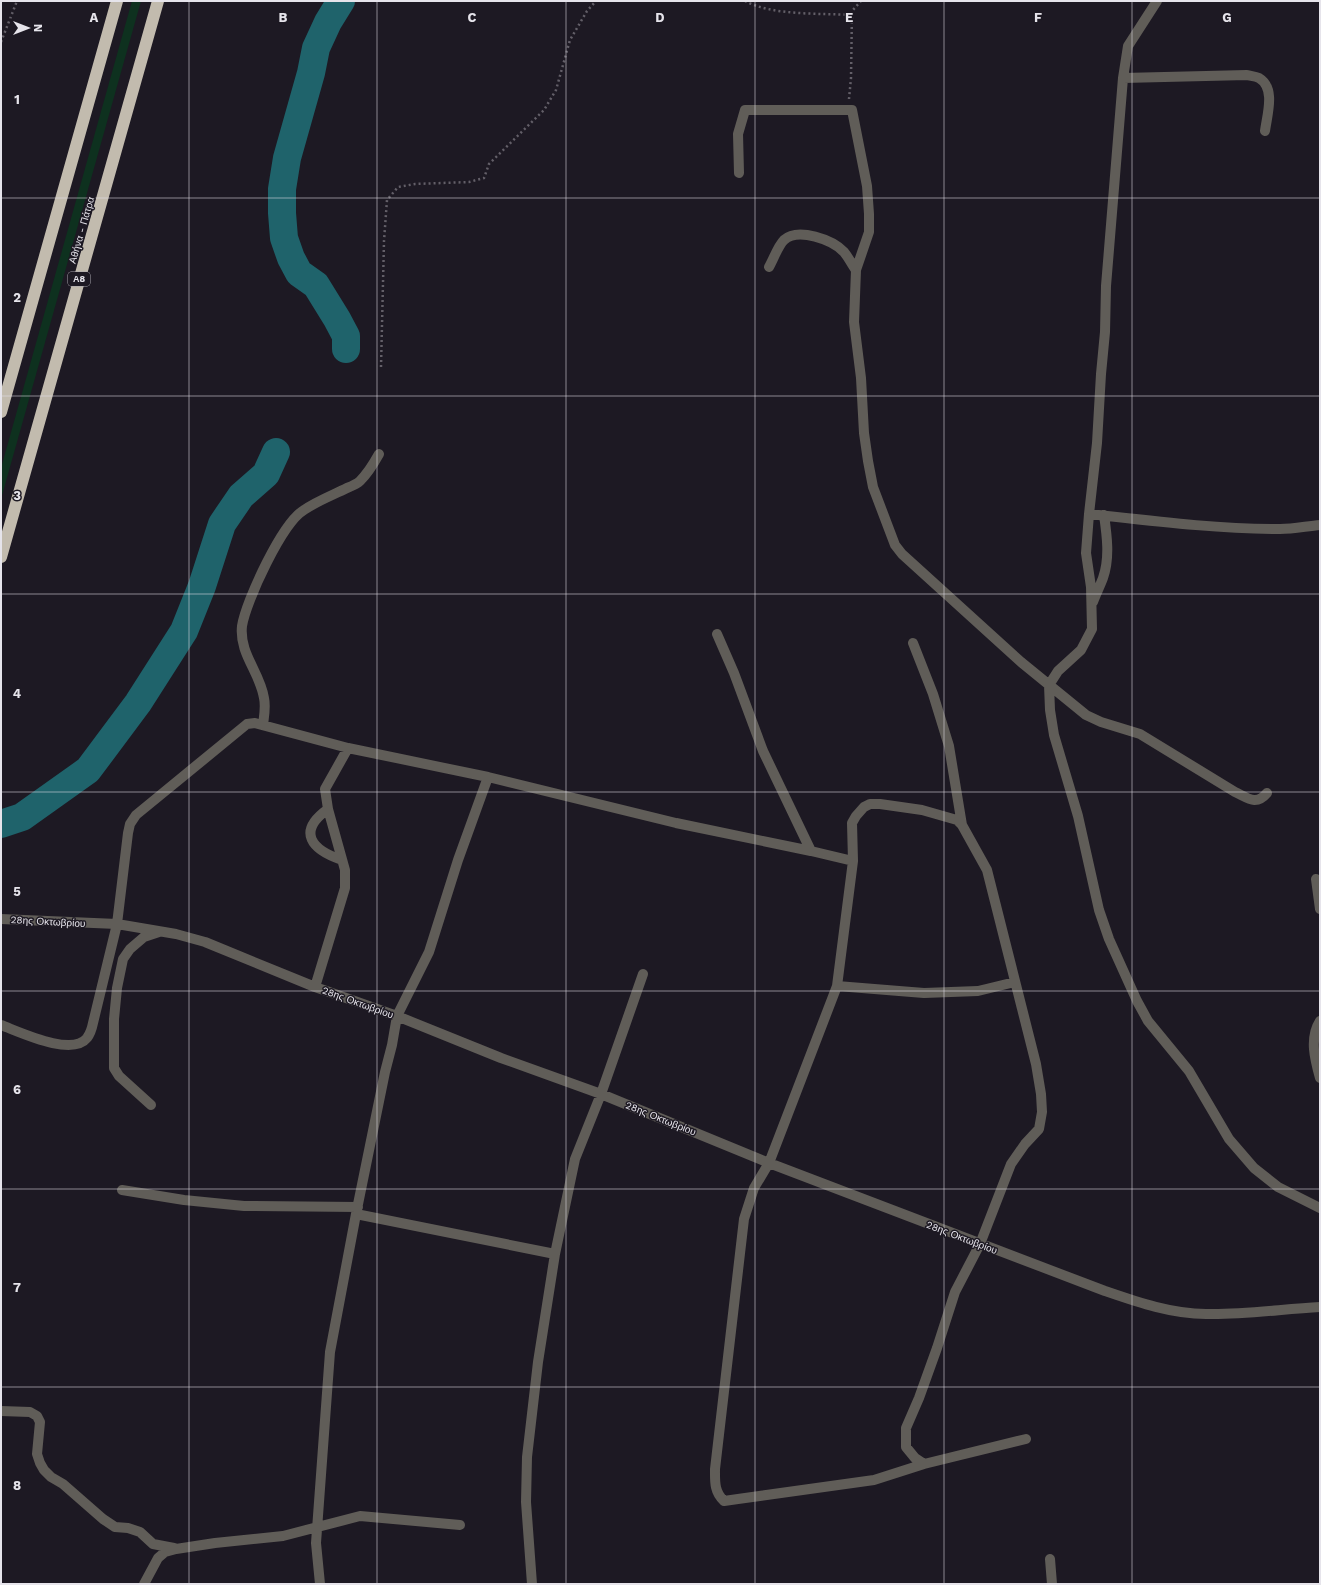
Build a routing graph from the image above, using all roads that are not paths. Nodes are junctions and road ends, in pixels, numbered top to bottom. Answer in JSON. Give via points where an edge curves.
{"nodes":[{"id":1,"x":117,"y":1,"type":"edge"},
{"id":2,"x":158,"y":1,"type":"edge"},
{"id":3,"x":1157,"y":1,"type":"edge"},
{"id":4,"x":1123,"y":78,"type":"junction"},
{"id":5,"x":1266,"y":131,"type":"dead end"},
{"id":6,"x":739,"y":173,"type":"dead end"},
{"id":7,"x":769,"y":267,"type":"dead end"},
{"id":8,"x":856,"y":270,"type":"junction"},
{"id":9,"x":1,"y":412,"type":"edge"},
{"id":10,"x":380,"y":454,"type":"dead end"},
{"id":11,"x":1089,"y":514,"type":"junction"},
{"id":12,"x":1104,"y":515,"type":"junction"},
{"id":13,"x":1320,"y":525,"type":"edge"},
{"id":14,"x":1,"y":557,"type":"edge"},
{"id":15,"x":1091,"y":605,"type":"junction"},
{"id":16,"x":717,"y":634,"type":"dead end"},
{"id":17,"x":913,"y":643,"type":"dead end"},
{"id":18,"x":1049,"y":685,"type":"junction"},
{"id":19,"x":263,"y":725,"type":"junction"},
{"id":20,"x":348,"y":748,"type":"junction"},
{"id":21,"x":488,"y":777,"type":"junction"},
{"id":22,"x":1267,"y":793,"type":"dead end"},
{"id":23,"x":328,"y":809,"type":"junction"},
{"id":24,"x":962,"y":825,"type":"junction"},
{"id":25,"x":811,"y":851,"type":"junction"},
{"id":26,"x":342,"y":860,"type":"junction"},
{"id":27,"x":853,"y":861,"type":"junction"},
{"id":28,"x":1316,"y":879,"type":"dead end"},
{"id":29,"x":1320,"y":909,"type":"edge"},
{"id":30,"x":1,"y":919,"type":"edge"},
{"id":31,"x":117,"y":924,"type":"junction"},
{"id":32,"x":160,"y":932,"type":"junction"},
{"id":33,"x":643,"y":974,"type":"dead end"},
{"id":34,"x":1015,"y":982,"type":"junction"},
{"id":35,"x":837,"y":986,"type":"junction"},
{"id":36,"x":315,"y":987,"type":"junction"},
{"id":37,"x":397,"y":1016,"type":"junction"},
{"id":38,"x":1320,"y":1021,"type":"edge"},
{"id":39,"x":1,"y":1025,"type":"edge"},
{"id":40,"x":1320,"y":1078,"type":"edge"},
{"id":41,"x":601,"y":1094,"type":"junction"},
{"id":42,"x":151,"y":1105,"type":"dead end"},
{"id":43,"x":769,"y":1163,"type":"junction"},
{"id":44,"x":122,"y":1190,"type":"dead end"},
{"id":45,"x":1320,"y":1208,"type":"edge"},
{"id":46,"x":357,"y":1210,"type":"junction"},
{"id":47,"x":980,"y":1244,"type":"junction"},
{"id":48,"x":555,"y":1254,"type":"junction"},
{"id":49,"x":1320,"y":1307,"type":"edge"},
{"id":50,"x":1,"y":1411,"type":"edge"},
{"id":51,"x":1026,"y":1439,"type":"dead end"},
{"id":52,"x":924,"y":1464,"type":"junction"},
{"id":53,"x":460,"y":1525,"type":"dead end"},
{"id":54,"x":317,"y":1528,"type":"junction"},
{"id":55,"x":176,"y":1549,"type":"junction"},
{"id":56,"x":1050,"y":1560,"type":"dead end"},
{"id":57,"x":144,"y":1584,"type":"edge"},
{"id":58,"x":320,"y":1584,"type":"edge"},
{"id":59,"x":532,"y":1584,"type":"edge"},
{"id":60,"x":1052,"y":1584,"type":"edge"}],
"edges":[{"from":1,"to":9,"type":"highway"},
{"from":2,"to":14,"type":"highway","name":"Αθήνα - Πάτρα","number":"Α8"},
{"from":3,"to":4,"type":"street","via":[[1128,46]]},
{"from":4,"to":5,"type":"street","via":[[1246,75],[1258,78],[1269,92]]},
{"from":4,"to":11,"type":"street","via":[[1106,286],[1097,443]]},
{"from":6,"to":8,"type":"street","via":[[738,134],[745,110],[852,110],[867,186],[869,214],[869,232]]},
{"from":7,"to":8,"type":"street","via":[[785,239],[803,234],[837,247],[844,252]]},
{"from":8,"to":18,"type":"street","via":[[854,322],[864,433],[874,487],[895,545]]},
{"from":10,"to":19,"type":"street","via":[[360,482],[303,510],[292,519],[251,598],[241,640],[264,697]]},
{"from":11,"to":12,"type":"street"},
{"from":11,"to":15,"type":"street","via":[[1086,553]]},
{"from":12,"to":13,"type":"street","via":[[1236,527],[1282,529]]},
{"from":12,"to":15,"type":"street","via":[[1108,546],[1106,564]]},
{"from":15,"to":18,"type":"street","via":[[1092,629],[1087,641],[1081,650],[1058,670]]},
{"from":16,"to":25,"type":"street","via":[[763,751]]},
{"from":17,"to":24,"type":"street","via":[[933,694],[949,746]]},
{"from":18,"to":22,"type":"street","via":[[1086,715],[1140,734],[1236,792],[1257,801]]},
{"from":18,"to":45,"type":"street","via":[[1054,736],[1078,816],[1099,910],[1108,939],[1137,1001],[1148,1021],[1189,1071],[1229,1139],[1254,1168],[1278,1187]]},
{"from":19,"to":20,"type":"street"},
{"from":19,"to":31,"type":"street","via":[[247,724],[136,815],[128,833]]},
{"from":20,"to":21,"type":"street"},
{"from":20,"to":23,"type":"street","via":[[325,789]]},
{"from":21,"to":25,"type":"street","via":[[676,823]]},
{"from":21,"to":37,"type":"street","via":[[429,952]]},
{"from":23,"to":26,"type":"street"},
{"from":23,"to":26,"type":"street","via":[[318,816],[311,826],[310,834],[319,849]]},
{"from":24,"to":27,"type":"street","via":[[942,814],[870,804],[860,811],[852,824]]},
{"from":24,"to":34,"type":"street","via":[[986,870]]},
{"from":25,"to":27,"type":"street"},
{"from":26,"to":36,"type":"street","via":[[345,888]]},
{"from":27,"to":35,"type":"street"},
{"from":28,"to":29,"type":"street"},
{"from":30,"to":31,"type":"street","name":"28ης Οκτωβρίου"},
{"from":31,"to":32,"type":"street","name":"28ης Οκτωβρίου"},
{"from":31,"to":39,"type":"street","via":[[87,1038],[76,1045],[64,1046]]},
{"from":32,"to":36,"type":"street","name":"28ης Οκτωβρίου","via":[[205,942]]},
{"from":32,"to":42,"type":"street","via":[[144,937],[123,959],[114,1019],[114,1068],[119,1076]]},
{"from":33,"to":41,"type":"street"},
{"from":34,"to":35,"type":"street","via":[[978,991],[924,993]]},
{"from":34,"to":47,"type":"street","via":[[1036,1064],[1042,1112],[1039,1129],[1011,1164]]},
{"from":35,"to":43,"type":"street"},
{"from":36,"to":37,"type":"street","name":"28ης Οκτωβρίου"},
{"from":37,"to":41,"type":"street","name":"28ης Οκτωβρίου"},
{"from":37,"to":46,"type":"street"},
{"from":38,"to":40,"type":"street","via":[[1315,1034],[1314,1051]]},
{"from":41,"to":43,"type":"street","name":"28ης Οκτωβρίου"},
{"from":41,"to":48,"type":"street","via":[[575,1159]]},
{"from":43,"to":47,"type":"street","name":"28ης Οκτωβρίου"},
{"from":43,"to":52,"type":"street","via":[[754,1188],[744,1219],[715,1469],[717,1495],[724,1501],[874,1480]]},
{"from":44,"to":46,"type":"street","via":[[244,1206]]},
{"from":46,"to":48,"type":"street"},
{"from":46,"to":54,"type":"street","via":[[330,1352]]},
{"from":47,"to":49,"type":"street","name":"28ης Οκτωβρίου","via":[[1105,1291],[1166,1309],[1206,1314]]},
{"from":47,"to":52,"type":"street","via":[[955,1292],[919,1398],[906,1428],[906,1447]]},
{"from":48,"to":59,"type":"street","via":[[538,1362],[528,1457],[526,1502]]},
{"from":50,"to":55,"type":"street","via":[[30,1412],[37,1416],[40,1422],[37,1454],[44,1470],[103,1519],[115,1527],[140,1532],[153,1544]]},
{"from":51,"to":52,"type":"street"},
{"from":53,"to":54,"type":"street","via":[[360,1516]]},
{"from":54,"to":55,"type":"street","via":[[283,1536]]},
{"from":54,"to":58,"type":"street"},
{"from":55,"to":57,"type":"street","via":[[158,1558]]},
{"from":56,"to":60,"type":"street"}]}
